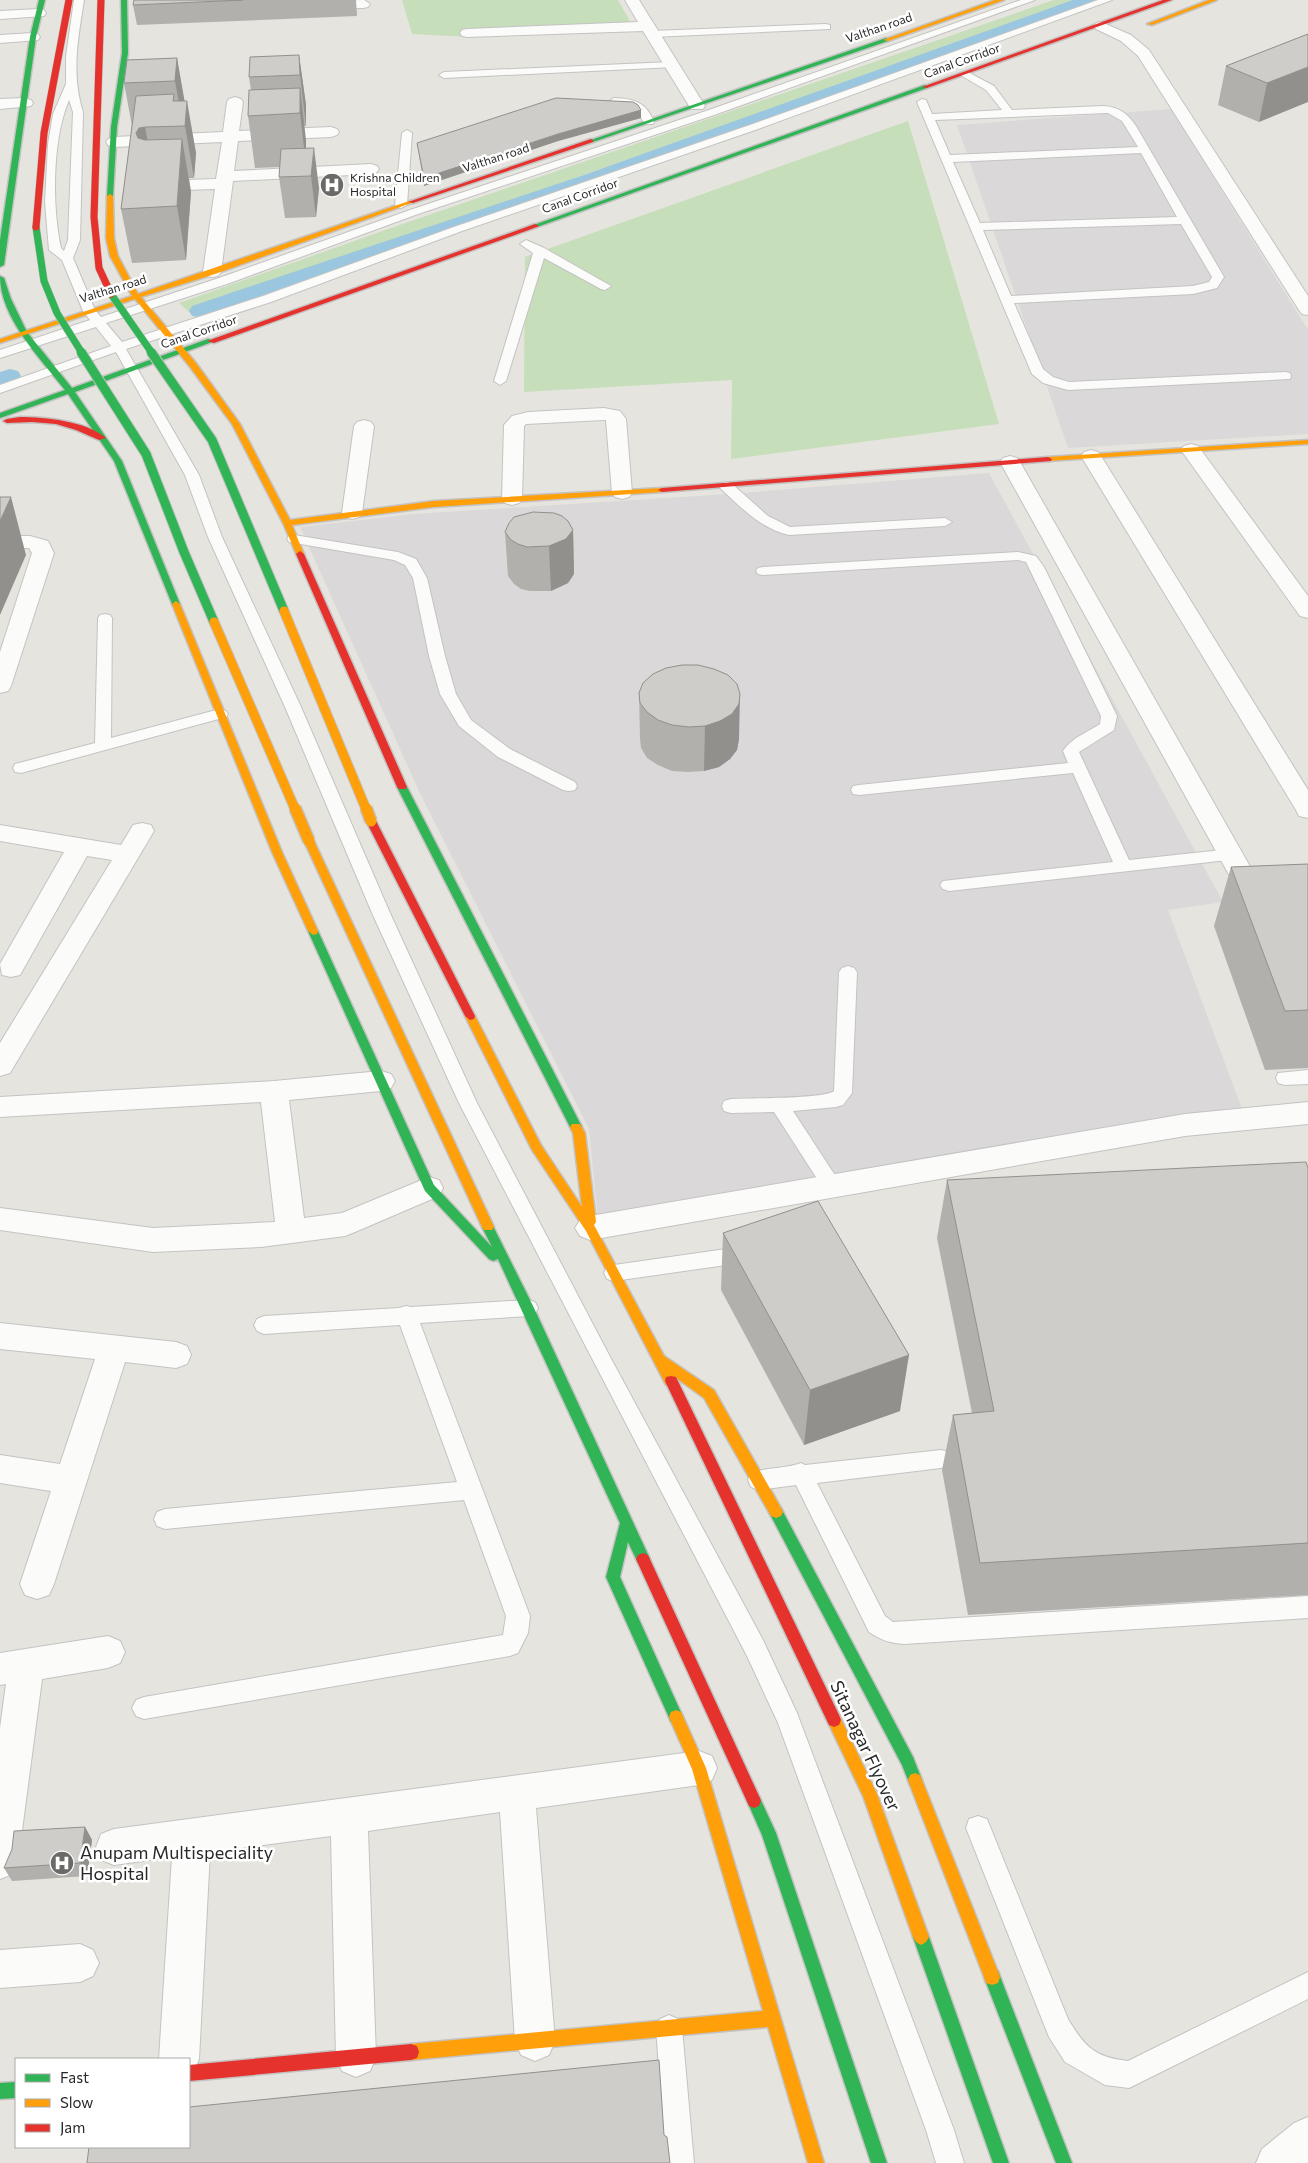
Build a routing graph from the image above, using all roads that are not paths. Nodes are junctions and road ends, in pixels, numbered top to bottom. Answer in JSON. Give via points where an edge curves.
{"nodes":[{"id":1,"x":69,"y":0,"type":"edge"},
{"id":2,"x":79,"y":0,"type":"edge"},
{"id":3,"x":101,"y":0,"type":"edge"},
{"id":4,"x":632,"y":0,"type":"edge"},
{"id":5,"x":1000,"y":0,"type":"edge"},
{"id":6,"x":1030,"y":0,"type":"edge"},
{"id":7,"x":1107,"y":0,"type":"edge"},
{"id":8,"x":1169,"y":0,"type":"edge"},
{"id":9,"x":1214,"y":0,"type":"edge"},
{"id":10,"x":363,"y":4,"type":"dead end"},
{"id":11,"x":41,"y":6,"type":"edge"},
{"id":12,"x":124,"y":6,"type":"edge"},
{"id":13,"x":306,"y":6,"type":"dead end"},
{"id":14,"x":142,"y":12,"type":"edge"},
{"id":15,"x":0,"y":15,"type":"edge"},
{"id":16,"x":826,"y":27,"type":"dead end"},
{"id":17,"x":650,"y":30,"type":"junction"},
{"id":18,"x":467,"y":34,"type":"dead end"},
{"id":19,"x":1102,"y":34,"type":"junction"},
{"id":20,"x":1121,"y":36,"type":"junction"},
{"id":21,"x":33,"y":37,"type":"junction"},
{"id":22,"x":0,"y":39,"type":"edge"},
{"id":23,"x":671,"y":65,"type":"junction"},
{"id":24,"x":966,"y":74,"type":"junction"},
{"id":25,"x":444,"y":75,"type":"dead end"},
{"id":26,"x":986,"y":81,"type":"junction"},
{"id":27,"x":70,"y":86,"type":"junction"},
{"id":28,"x":965,"y":88,"type":"dead end"},
{"id":29,"x":601,"y":101,"type":"edge"},
{"id":30,"x":235,"y":102,"type":"dead end"},
{"id":31,"x":922,"y":102,"type":"dead end"},
{"id":32,"x":25,"y":103,"type":"junction"},
{"id":33,"x":0,"y":104,"type":"edge"},
{"id":34,"x":697,"y":106,"type":"junction"},
{"id":35,"x":1009,"y":113,"type":"junction"},
{"id":36,"x":928,"y":117,"type":"junction"},
{"id":37,"x":649,"y":122,"type":"junction"},
{"id":38,"x":331,"y":132,"type":"dead end"},
{"id":39,"x":407,"y":133,"type":"dead end"},
{"id":40,"x":231,"y":136,"type":"junction"},
{"id":41,"x":114,"y":142,"type":"junction"},
{"id":42,"x":1146,"y":150,"type":"junction"},
{"id":43,"x":946,"y":159,"type":"junction"},
{"id":44,"x":371,"y":169,"type":"dead end"},
{"id":45,"x":225,"y":180,"type":"junction"},
{"id":46,"x":155,"y":186,"type":"edge"},
{"id":47,"x":401,"y":205,"type":"junction"},
{"id":48,"x":4,"y":218,"type":"edge"},
{"id":49,"x":1186,"y":220,"type":"junction"},
{"id":50,"x":976,"y":227,"type":"junction"},
{"id":51,"x":545,"y":237,"type":"dead end"},
{"id":52,"x":522,"y":245,"type":"joint"},
{"id":53,"x":540,"y":251,"type":"junction"},
{"id":54,"x":67,"y":258,"type":"junction"},
{"id":55,"x":0,"y":266,"type":"edge"},
{"id":56,"x":212,"y":272,"type":"junction"},
{"id":57,"x":0,"y":278,"type":"edge"},
{"id":58,"x":605,"y":286,"type":"dead end"},
{"id":59,"x":136,"y":296,"type":"junction"},
{"id":60,"x":1006,"y":300,"type":"junction"},
{"id":61,"x":144,"y":306,"type":"junction"},
{"id":62,"x":1308,"y":310,"type":"edge"},
{"id":63,"x":93,"y":316,"type":"junction"},
{"id":64,"x":165,"y":332,"type":"junction"},
{"id":65,"x":24,"y":333,"type":"junction"},
{"id":66,"x":0,"y":341,"type":"edge"},
{"id":67,"x":32,"y":343,"type":"junction"},
{"id":68,"x":119,"y":347,"type":"junction"},
{"id":69,"x":182,"y":352,"type":"junction"},
{"id":70,"x":0,"y":354,"type":"edge"},
{"id":71,"x":131,"y":369,"type":"junction"},
{"id":72,"x":54,"y":370,"type":"junction"},
{"id":73,"x":1285,"y":376,"type":"dead end"},
{"id":74,"x":500,"y":381,"type":"dead end"},
{"id":75,"x":0,"y":389,"type":"edge"},
{"id":76,"x":70,"y":391,"type":"junction"},
{"id":77,"x":0,"y":416,"type":"edge"},
{"id":78,"x":0,"y":423,"type":"edge"},
{"id":79,"x":364,"y":426,"type":"dead end"},
{"id":80,"x":102,"y":438,"type":"junction"},
{"id":81,"x":1308,"y":442,"type":"edge"},
{"id":82,"x":1191,"y":450,"type":"junction"},
{"id":83,"x":1091,"y":456,"type":"junction"},
{"id":84,"x":1010,"y":462,"type":"junction"},
{"id":85,"x":726,"y":486,"type":"junction"},
{"id":86,"x":622,"y":493,"type":"junction"},
{"id":87,"x":512,"y":499,"type":"junction"},
{"id":88,"x":352,"y":513,"type":"junction"},
{"id":89,"x":946,"y":522,"type":"dead end"},
{"id":90,"x":287,"y":523,"type":"junction"},
{"id":91,"x":294,"y":539,"type":"junction"},
{"id":92,"x":0,"y":542,"type":"edge"},
{"id":93,"x":763,"y":571,"type":"dead end"},
{"id":94,"x":1308,"y":611,"type":"edge"},
{"id":95,"x":105,"y":618,"type":"dead end"},
{"id":96,"x":6,"y":651,"type":"edge"},
{"id":97,"x":0,"y":686,"type":"edge"},
{"id":98,"x":220,"y":714,"type":"junction"},
{"id":99,"x":103,"y":746,"type":"junction"},
{"id":100,"x":1078,"y":767,"type":"junction"},
{"id":101,"x":21,"y":768,"type":"dead end"},
{"id":102,"x":569,"y":786,"type":"dead end"},
{"id":103,"x":859,"y":790,"type":"dead end"},
{"id":104,"x":1308,"y":810,"type":"edge"},
{"id":105,"x":142,"y":831,"type":"dead end"},
{"id":106,"x":0,"y":832,"type":"edge"},
{"id":107,"x":80,"y":846,"type":"junction"},
{"id":108,"x":128,"y":854,"type":"junction"},
{"id":109,"x":1231,"y":855,"type":"junction"},
{"id":110,"x":1123,"y":866,"type":"junction"},
{"id":111,"x":949,"y":885,"type":"dead end"},
{"id":112,"x":1251,"y":891,"type":"edge"},
{"id":113,"x":11,"y":954,"type":"edge"},
{"id":114,"x":848,"y":972,"type":"dead end"},
{"id":115,"x":0,"y":1066,"type":"edge"},
{"id":116,"x":1308,"y":1077,"type":"edge"},
{"id":117,"x":1285,"y":1078,"type":"dead end"},
{"id":118,"x":381,"y":1081,"type":"junction"},
{"id":119,"x":274,"y":1091,"type":"junction"},
{"id":120,"x":779,"y":1104,"type":"junction"},
{"id":121,"x":732,"y":1106,"type":"dead end"},
{"id":122,"x":0,"y":1107,"type":"edge"},
{"id":123,"x":1308,"y":1113,"type":"edge"},
{"id":124,"x":832,"y":1186,"type":"junction"},
{"id":125,"x":429,"y":1188,"type":"junction"},
{"id":126,"x":0,"y":1219,"type":"edge"},
{"id":127,"x":590,"y":1228,"type":"junction"},
{"id":128,"x":291,"y":1231,"type":"junction"},
{"id":129,"x":769,"y":1251,"type":"edge"},
{"id":130,"x":614,"y":1273,"type":"junction"},
{"id":131,"x":510,"y":1275,"type":"junction"},
{"id":132,"x":528,"y":1308,"type":"junction"},
{"id":133,"x":406,"y":1314,"type":"junction"},
{"id":134,"x":264,"y":1325,"type":"dead end"},
{"id":135,"x":0,"y":1336,"type":"edge"},
{"id":136,"x":114,"y":1348,"type":"junction"},
{"id":137,"x":176,"y":1355,"type":"dead end"},
{"id":138,"x":660,"y":1358,"type":"junction"},
{"id":139,"x":941,"y":1459,"type":"dead end"},
{"id":140,"x":0,"y":1469,"type":"edge"},
{"id":141,"x":801,"y":1473,"type":"junction"},
{"id":142,"x":72,"y":1480,"type":"junction"},
{"id":143,"x":759,"y":1480,"type":"junction"},
{"id":144,"x":472,"y":1490,"type":"junction"},
{"id":145,"x":165,"y":1519,"type":"dead end"},
{"id":146,"x":626,"y":1524,"type":"junction"},
{"id":147,"x":37,"y":1584,"type":"dead end"},
{"id":148,"x":1308,"y":1607,"type":"edge"},
{"id":149,"x":108,"y":1652,"type":"dead end"},
{"id":150,"x":13,"y":1667,"type":"edge"},
{"id":151,"x":144,"y":1708,"type":"dead end"},
{"id":152,"x":700,"y":1768,"type":"junction"},
{"id":153,"x":518,"y":1793,"type":"junction"},
{"id":154,"x":349,"y":1815,"type":"junction"},
{"id":155,"x":957,"y":1832,"type":"junction"},
{"id":156,"x":192,"y":1837,"type":"junction"},
{"id":157,"x":114,"y":1847,"type":"dead end"},
{"id":158,"x":0,"y":1860,"type":"edge"},
{"id":159,"x":80,"y":1963,"type":"dead end"},
{"id":160,"x":0,"y":1969,"type":"edge"},
{"id":161,"x":1308,"y":1985,"type":"edge"},
{"id":162,"x":774,"y":2018,"type":"junction"},
{"id":163,"x":669,"y":2028,"type":"junction"},
{"id":164,"x":535,"y":2041,"type":"junction"},
{"id":165,"x":179,"y":2058,"type":"edge"},
{"id":166,"x":356,"y":2058,"type":"junction"},
{"id":167,"x":190,"y":2074,"type":"edge"},
{"id":168,"x":15,"y":2090,"type":"edge"},
{"id":169,"x":0,"y":2092,"type":"edge"},
{"id":170,"x":1308,"y":2137,"type":"edge"},
{"id":171,"x":680,"y":2163,"type":"edge"},
{"id":172,"x":816,"y":2163,"type":"edge"},
{"id":173,"x":879,"y":2163,"type":"edge"},
{"id":174,"x":950,"y":2163,"type":"edge"},
{"id":175,"x":1001,"y":2163,"type":"edge"},
{"id":176,"x":1064,"y":2163,"type":"edge"},
{"id":177,"x":1276,"y":2163,"type":"edge"}],
"edges":[{"from":1,"to":131,"type":"main road","bridge":true,"via":[[44,133],[37,211],[38,250],[44,281],[57,313],[146,454],[184,552],[309,841]]},
{"from":2,"to":27,"type":"lane","via":[[70,57]]},
{"from":3,"to":127,"type":"main road","name":"Sitanagar Flyover","bridge":true,"via":[[94,217],[99,268],[110,291],[212,440],[371,821],[536,1146]]},
{"from":4,"to":17,"type":"street"},
{"from":5,"to":34,"type":"main road","name":"Valthan road"},
{"from":6,"to":61,"type":"lane"},
{"from":7,"to":64,"type":"lane","via":[[267,299]]},
{"from":8,"to":19,"type":"main road","name":"Canal Corridor"},
{"from":9,"to":20,"type":"main road"},
{"from":10,"to":13,"type":"street"},
{"from":11,"to":15,"type":"street"},
{"from":11,"to":21,"type":"main road"},
{"from":12,"to":14,"type":"street"},
{"from":12,"to":41,"type":"main road","via":[[125,52]]},
{"from":16,"to":17,"type":"lane"},
{"from":17,"to":18,"type":"street"},
{"from":17,"to":23,"type":"street"},
{"from":19,"to":20,"type":"street"},
{"from":19,"to":24,"type":"main road","name":"Canal Corridor"},
{"from":20,"to":62,"type":"street","via":[[1144,53]]},
{"from":21,"to":22,"type":"street"},
{"from":21,"to":32,"type":"main road"},
{"from":23,"to":25,"type":"lane"},
{"from":23,"to":34,"type":"street"},
{"from":24,"to":26,"type":"lane"},
{"from":24,"to":69,"type":"main road","name":"Canal Corridor"},
{"from":26,"to":28,"type":"main road"},
{"from":26,"to":35,"type":"lane"},
{"from":27,"to":54,"type":"lane","via":[[78,112],[74,240]]},
{"from":27,"to":54,"type":"lane","via":[[58,114],[51,201],[53,243],[56,250]]},
{"from":29,"to":37,"type":"lane","via":[[639,105],[645,109]]},
{"from":30,"to":40,"type":"street"},
{"from":31,"to":36,"type":"lane"},
{"from":32,"to":33,"type":"street"},
{"from":32,"to":48,"type":"main road"},
{"from":34,"to":37,"type":"main road","name":"Valthan road"},
{"from":35,"to":36,"type":"lane"},
{"from":35,"to":42,"type":"lane","via":[[1116,110],[1123,115]]},
{"from":36,"to":43,"type":"lane"},
{"from":37,"to":47,"type":"main road","name":"Valthan road"},
{"from":38,"to":40,"type":"street"},
{"from":39,"to":47,"type":"lane"},
{"from":40,"to":41,"type":"street"},
{"from":40,"to":45,"type":"street"},
{"from":41,"to":59,"type":"main road","via":[[110,238],[114,256]]},
{"from":42,"to":43,"type":"lane"},
{"from":42,"to":49,"type":"lane"},
{"from":43,"to":50,"type":"lane"},
{"from":44,"to":45,"type":"street"},
{"from":45,"to":46,"type":"street"},
{"from":45,"to":56,"type":"street"},
{"from":47,"to":56,"type":"main road","name":"Valthan road"},
{"from":48,"to":55,"type":"main road"},
{"from":49,"to":50,"type":"lane"},
{"from":49,"to":60,"type":"lane","via":[[1218,277],[1213,285],[1193,290]]},
{"from":50,"to":60,"type":"lane"},
{"from":51,"to":52,"type":"main road"},
{"from":52,"to":53,"type":"lane"},
{"from":53,"to":58,"type":"lane"},
{"from":53,"to":74,"type":"lane"},
{"from":54,"to":63,"type":"lane"},
{"from":56,"to":59,"type":"main road","name":"Valthan road"},
{"from":57,"to":65,"type":"main road"},
{"from":59,"to":61,"type":"main road"},
{"from":59,"to":63,"type":"main road","name":"Valthan road"},
{"from":60,"to":73,"type":"lane","via":[[1037,371],[1048,380],[1068,386]]},
{"from":61,"to":63,"type":"lane"},
{"from":61,"to":64,"type":"main road"},
{"from":63,"to":65,"type":"main road","name":"Valthan road"},
{"from":63,"to":67,"type":"lane"},
{"from":63,"to":68,"type":"lane"},
{"from":64,"to":68,"type":"lane"},
{"from":64,"to":69,"type":"main road"},
{"from":65,"to":66,"type":"main road","name":"Valthan road"},
{"from":65,"to":67,"type":"main road"},
{"from":67,"to":70,"type":"lane"},
{"from":67,"to":72,"type":"main road"},
{"from":68,"to":71,"type":"lane"},
{"from":68,"to":72,"type":"lane"},
{"from":69,"to":71,"type":"main road","name":"Canal Corridor"},
{"from":69,"to":90,"type":"main road","via":[[198,364],[236,424]]},
{"from":71,"to":76,"type":"main road","name":"Canal Corridor"},
{"from":71,"to":174,"type":"lane","via":[[192,475],[216,537],[294,706],[381,913],[468,1103],[755,1648],[789,1721]]},
{"from":72,"to":75,"type":"lane"},
{"from":72,"to":76,"type":"main road"},
{"from":76,"to":77,"type":"main road","name":"Canal Corridor"},
{"from":76,"to":80,"type":"main road"},
{"from":78,"to":80,"type":"main road","via":[[17,419],[77,425]]},
{"from":79,"to":88,"type":"street"},
{"from":80,"to":98,"type":"main road","via":[[118,461]]},
{"from":81,"to":82,"type":"main road"},
{"from":82,"to":83,"type":"main road"},
{"from":82,"to":94,"type":"street"},
{"from":83,"to":84,"type":"main road"},
{"from":83,"to":104,"type":"street"},
{"from":84,"to":85,"type":"main road"},
{"from":84,"to":109,"type":"street"},
{"from":85,"to":86,"type":"main road"},
{"from":85,"to":89,"type":"lane","via":[[769,524],[789,531]]},
{"from":86,"to":87,"type":"main road"},
{"from":86,"to":87,"type":"street","via":[[616,419],[613,415],[528,418],[514,425]]},
{"from":87,"to":88,"type":"main road"},
{"from":88,"to":90,"type":"main road"},
{"from":90,"to":91,"type":"main road"},
{"from":91,"to":102,"type":"lane","via":[[398,556],[411,562],[420,578],[448,694],[465,723],[504,753]]},
{"from":91,"to":127,"type":"main road","via":[[410,806],[579,1133]]},
{"from":92,"to":96,"type":"street","via":[[30,542],[41,545],[43,552]]},
{"from":93,"to":100,"type":"lane","via":[[1018,556],[1030,559],[1037,567],[1109,716],[1108,726],[1078,743],[1071,751]]},
{"from":95,"to":99,"type":"lane"},
{"from":96,"to":97,"type":"street"},
{"from":98,"to":99,"type":"lane"},
{"from":98,"to":118,"type":"main road","via":[[276,852]]},
{"from":99,"to":101,"type":"lane"},
{"from":100,"to":103,"type":"lane"},
{"from":100,"to":110,"type":"lane"},
{"from":105,"to":108,"type":"street"},
{"from":106,"to":107,"type":"street"},
{"from":107,"to":108,"type":"street"},
{"from":107,"to":113,"type":"street"},
{"from":108,"to":115,"type":"street"},
{"from":109,"to":110,"type":"lane"},
{"from":109,"to":112,"type":"street"},
{"from":110,"to":111,"type":"lane"},
{"from":114,"to":120,"type":"lane","via":[[843,1093],[836,1100]]},
{"from":116,"to":117,"type":"lane"},
{"from":118,"to":119,"type":"street"},
{"from":118,"to":125,"type":"main road"},
{"from":119,"to":122,"type":"street"},
{"from":119,"to":128,"type":"street"},
{"from":120,"to":121,"type":"lane"},
{"from":120,"to":124,"type":"lane"},
{"from":123,"to":124,"type":"street","via":[[1185,1125]]},
{"from":124,"to":127,"type":"street","via":[[805,1200]]},
{"from":125,"to":128,"type":"street","via":[[345,1224]]},
{"from":125,"to":131,"type":"main road"},
{"from":126,"to":128,"type":"street","via":[[153,1240]]},
{"from":127,"to":130,"type":"main road","name":"Sitanagar Flyover"},
{"from":129,"to":130,"type":"lane"},
{"from":130,"to":138,"type":"main road","name":"Sitanagar Flyover"},
{"from":131,"to":132,"type":"main road"},
{"from":132,"to":133,"type":"lane"},
{"from":132,"to":146,"type":"main road"},
{"from":133,"to":134,"type":"lane"},
{"from":133,"to":144,"type":"lane"},
{"from":135,"to":136,"type":"street"},
{"from":136,"to":137,"type":"street"},
{"from":136,"to":142,"type":"street"},
{"from":138,"to":143,"type":"main road","via":[[709,1394]]},
{"from":138,"to":175,"type":"main road","name":"Sitanagar Flyover","via":[[870,1794]]},
{"from":139,"to":141,"type":"lane"},
{"from":140,"to":142,"type":"street"},
{"from":141,"to":143,"type":"lane"},
{"from":141,"to":148,"type":"lane","via":[[877,1624],[889,1632]]},
{"from":142,"to":147,"type":"street"},
{"from":143,"to":155,"type":"main road","via":[[908,1762]]},
{"from":144,"to":145,"type":"lane"},
{"from":144,"to":151,"type":"lane","via":[[518,1616],[510,1645]]},
{"from":146,"to":152,"type":"main road","via":[[613,1578]]},
{"from":146,"to":173,"type":"main road","via":[[769,1833]]},
{"from":149,"to":150,"type":"street"},
{"from":150,"to":158,"type":"street"},
{"from":152,"to":153,"type":"street"},
{"from":152,"to":162,"type":"main road"},
{"from":153,"to":154,"type":"street"},
{"from":153,"to":164,"type":"street"},
{"from":154,"to":156,"type":"street"},
{"from":154,"to":166,"type":"street"},
{"from":155,"to":161,"type":"lane","via":[[1058,2028],[1074,2053],[1105,2072],[1129,2075]]},
{"from":155,"to":176,"type":"main road"},
{"from":156,"to":157,"type":"street"},
{"from":156,"to":165,"type":"street"},
{"from":159,"to":160,"type":"street"},
{"from":162,"to":163,"type":"main road"},
{"from":162,"to":172,"type":"main road"},
{"from":163,"to":164,"type":"main road"},
{"from":163,"to":171,"type":"lane"},
{"from":164,"to":166,"type":"main road"},
{"from":166,"to":167,"type":"main road"},
{"from":168,"to":169,"type":"main road"},
{"from":170,"to":177,"type":"street"}]}
